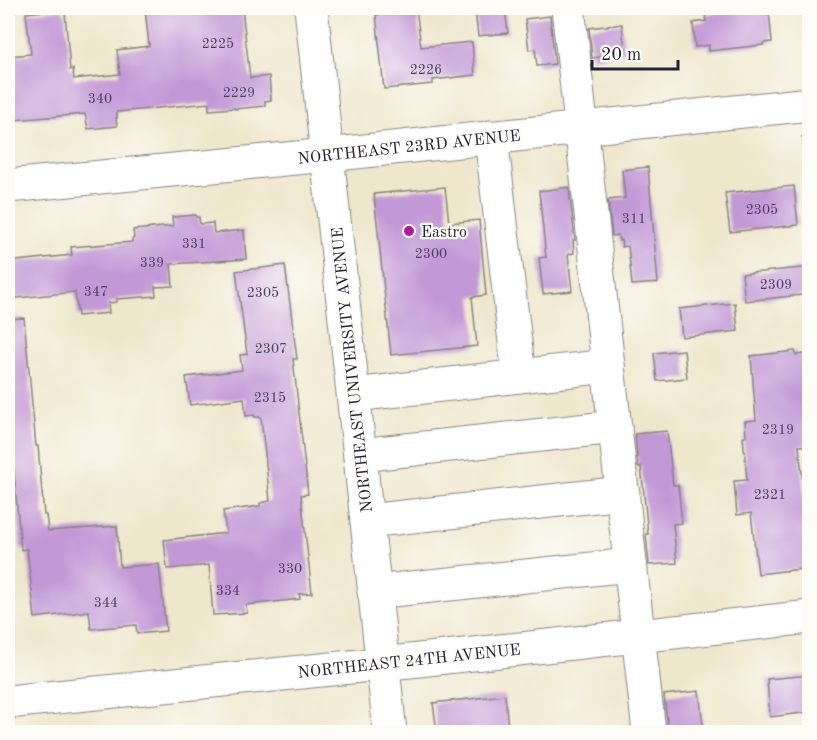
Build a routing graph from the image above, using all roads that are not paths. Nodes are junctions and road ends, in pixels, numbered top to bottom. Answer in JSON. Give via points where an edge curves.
{"nodes":[{"id":1,"x":311,"y":8,"type":"edge"},
{"id":2,"x":568,"y":8,"type":"edge"},
{"id":3,"x":806,"y":119,"type":"edge"},
{"id":4,"x":581,"y":127,"type":"junction"},
{"id":5,"x":491,"y":137,"type":"junction"},
{"id":6,"x":327,"y":155,"type":"junction"},
{"id":7,"x":8,"y":186,"type":"edge"},
{"id":8,"x":608,"y":366,"type":"junction"},
{"id":9,"x":519,"y":376,"type":"junction"},
{"id":10,"x":354,"y":394,"type":"junction"},
{"id":11,"x":615,"y":427,"type":"junction"},
{"id":12,"x":360,"y":455,"type":"junction"},
{"id":13,"x":622,"y":493,"type":"junction"},
{"id":14,"x":367,"y":521,"type":"junction"},
{"id":15,"x":630,"y":565,"type":"junction"},
{"id":16,"x":374,"y":592,"type":"junction"},
{"id":17,"x":810,"y":617,"type":"edge"},
{"id":18,"x":639,"y":635,"type":"junction"},
{"id":19,"x":382,"y":663,"type":"junction"},
{"id":20,"x":8,"y":702,"type":"edge"},
{"id":21,"x":390,"y":732,"type":"edge"},
{"id":22,"x":649,"y":732,"type":"edge"}],
"edges":[{"from":1,"to":6,"type":"street","name":"NORTHEAST UNIVERSITY AVENUE"},
{"from":2,"to":4,"type":"street"},
{"from":3,"to":4,"type":"street","name":"NORTHEAST 23RD AVENUE"},
{"from":4,"to":5,"type":"street","name":"NORTHEAST 23RD AVENUE"},
{"from":4,"to":8,"type":"street"},
{"from":5,"to":6,"type":"street","name":"NORTHEAST 23RD AVENUE"},
{"from":5,"to":9,"type":"street"},
{"from":6,"to":7,"type":"street","name":"NORTHEAST 23RD AVENUE"},
{"from":6,"to":10,"type":"street","name":"NORTHEAST UNIVERSITY AVENUE"},
{"from":8,"to":9,"type":"street"},
{"from":8,"to":11,"type":"street"},
{"from":9,"to":10,"type":"street"},
{"from":10,"to":12,"type":"street","name":"NORTHEAST UNIVERSITY AVENUE"},
{"from":11,"to":12,"type":"street"},
{"from":11,"to":13,"type":"street"},
{"from":12,"to":14,"type":"street","name":"NORTHEAST UNIVERSITY AVENUE"},
{"from":13,"to":14,"type":"street"},
{"from":13,"to":15,"type":"street"},
{"from":14,"to":16,"type":"street","name":"NORTHEAST UNIVERSITY AVENUE"},
{"from":15,"to":16,"type":"street"},
{"from":15,"to":18,"type":"street"},
{"from":16,"to":19,"type":"street","name":"NORTHEAST UNIVERSITY AVENUE"},
{"from":17,"to":18,"type":"street","name":"NORTHEAST 24TH AVENUE"},
{"from":18,"to":19,"type":"street","name":"NORTHEAST 24TH AVENUE"},
{"from":18,"to":22,"type":"street"},
{"from":19,"to":20,"type":"street","name":"NORTHEAST 24TH AVENUE"},
{"from":19,"to":21,"type":"street","name":"NORTHEAST UNIVERSITY AVENUE"}]}
